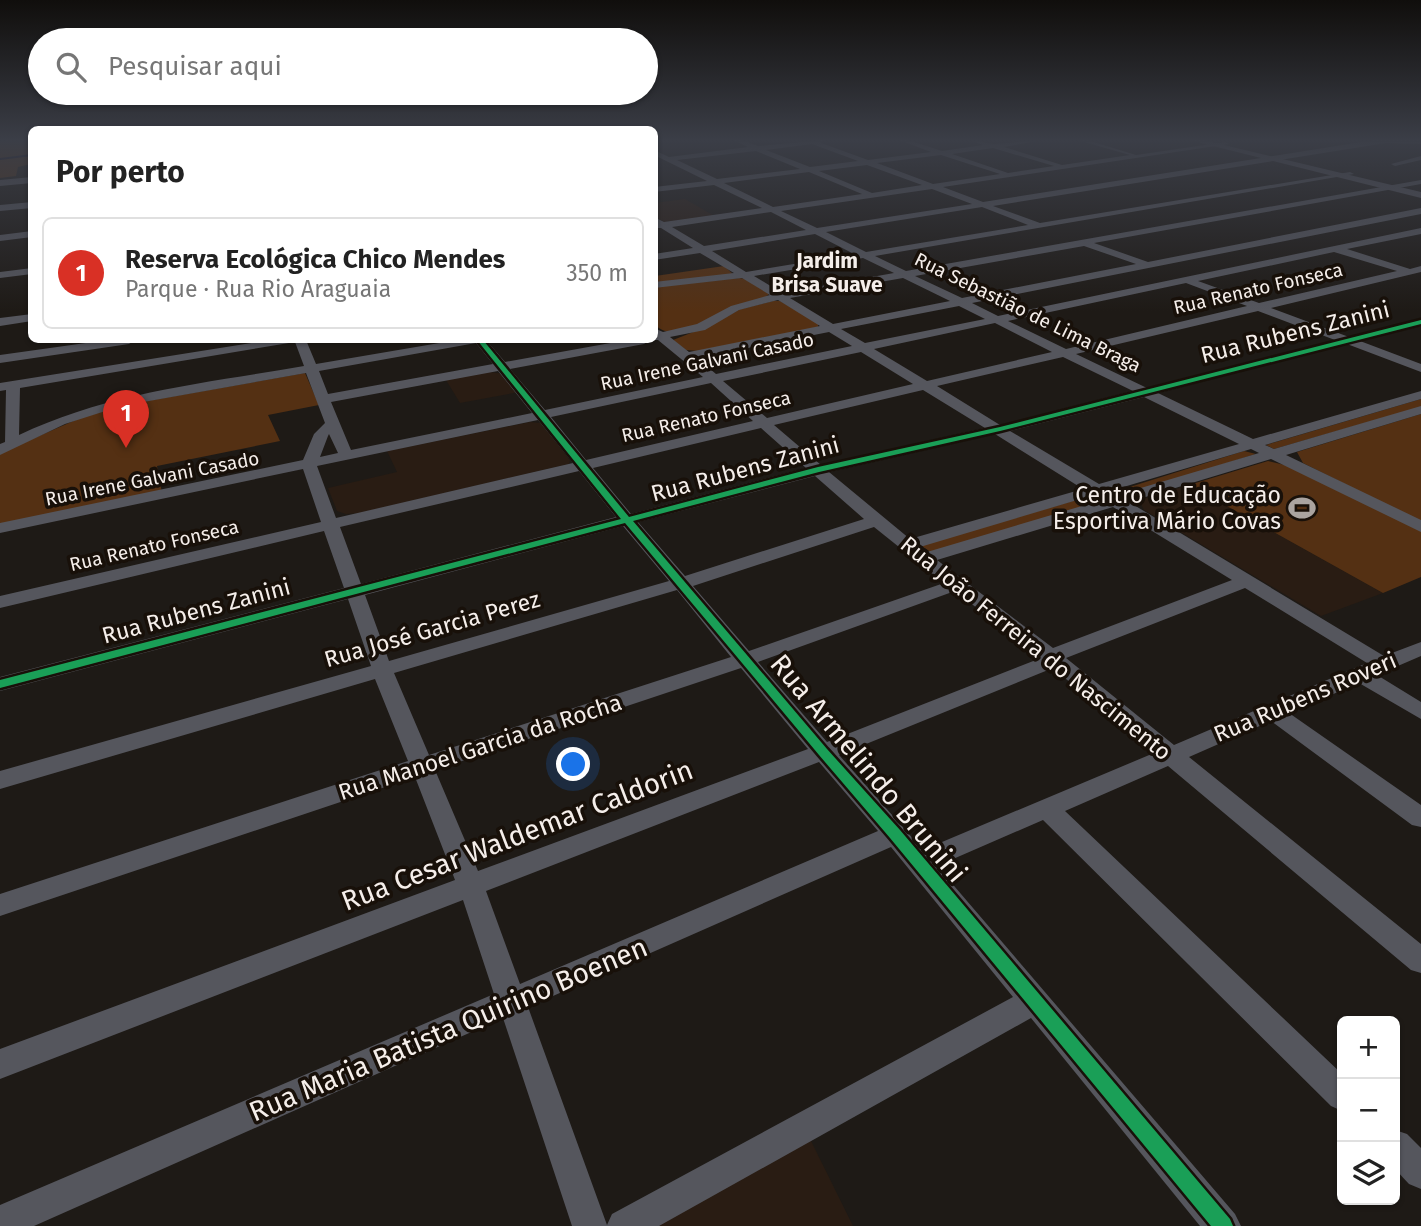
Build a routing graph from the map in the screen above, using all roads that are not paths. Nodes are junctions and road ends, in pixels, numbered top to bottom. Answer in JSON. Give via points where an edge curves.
{"nodes":[{"id":1,"x":746,"y":197,"type":"edge"},
{"id":2,"x":856,"y":197,"type":"edge"},
{"id":3,"x":876,"y":197,"type":"edge"},
{"id":4,"x":962,"y":197,"type":"edge"},
{"id":5,"x":1031,"y":197,"type":"edge"},
{"id":6,"x":1077,"y":197,"type":"edge"},
{"id":7,"x":1163,"y":197,"type":"edge"},
{"id":8,"x":1215,"y":197,"type":"edge"},
{"id":9,"x":1295,"y":197,"type":"edge"},
{"id":10,"x":1339,"y":197,"type":"edge"},
{"id":11,"x":1085,"y":200,"type":"dead end"},
{"id":12,"x":1313,"y":202,"type":"junction"},
{"id":13,"x":1180,"y":203,"type":"junction"},
{"id":14,"x":28,"y":205,"type":"edge"},
{"id":15,"x":983,"y":205,"type":"junction"},
{"id":16,"x":0,"y":208,"type":"edge"},
{"id":17,"x":1334,"y":208,"type":"dead end"},
{"id":18,"x":772,"y":210,"type":"junction"},
{"id":19,"x":1421,"y":211,"type":"edge"},
{"id":20,"x":1355,"y":214,"type":"dead end"},
{"id":21,"x":918,"y":215,"type":"junction"},
{"id":22,"x":1229,"y":217,"type":"junction"},
{"id":23,"x":1378,"y":220,"type":"junction"},
{"id":24,"x":1249,"y":223,"type":"dead end"},
{"id":25,"x":658,"y":224,"type":"edge"},
{"id":26,"x":1040,"y":226,"type":"junction"},
{"id":27,"x":1270,"y":230,"type":"dead end"},
{"id":28,"x":1421,"y":231,"type":"edge"},
{"id":29,"x":815,"y":232,"type":"junction"},
{"id":30,"x":28,"y":234,"type":"edge"},
{"id":31,"x":1292,"y":236,"type":"junction"},
{"id":32,"x":0,"y":238,"type":"edge"},
{"id":33,"x":1085,"y":243,"type":"junction"},
{"id":34,"x":703,"y":249,"type":"junction"},
{"id":35,"x":1335,"y":249,"type":"junction"},
{"id":36,"x":658,"y":256,"type":"edge"},
{"id":37,"x":865,"y":256,"type":"junction"},
{"id":38,"x":1148,"y":265,"type":"junction"},
{"id":39,"x":28,"y":272,"type":"edge"},
{"id":40,"x":1417,"y":272,"type":"edge"},
{"id":41,"x":0,"y":275,"type":"edge"},
{"id":42,"x":744,"y":275,"type":"junction"},
{"id":43,"x":903,"y":275,"type":"junction"},
{"id":44,"x":1189,"y":281,"type":"junction"},
{"id":45,"x":658,"y":285,"type":"edge"},
{"id":46,"x":780,"y":297,"type":"junction"},
{"id":47,"x":961,"y":302,"type":"junction"},
{"id":48,"x":1259,"y":307,"type":"junction"},
{"id":49,"x":28,"y":318,"type":"edge"},
{"id":50,"x":1000,"y":320,"type":"junction"},
{"id":51,"x":0,"y":322,"type":"edge"},
{"id":52,"x":1421,"y":322,"type":"edge"},
{"id":53,"x":831,"y":328,"type":"junction"},
{"id":54,"x":658,"y":335,"type":"edge"},
{"id":55,"x":658,"y":336,"type":"edge"},
{"id":56,"x":1349,"y":341,"type":"junction"},
{"id":57,"x":98,"y":343,"type":"edge"},
{"id":58,"x":110,"y":343,"type":"edge"},
{"id":59,"x":279,"y":343,"type":"edge"},
{"id":60,"x":301,"y":343,"type":"edge"},
{"id":61,"x":458,"y":343,"type":"edge"},
{"id":62,"x":483,"y":343,"type":"edge"},
{"id":63,"x":628,"y":343,"type":"edge"},
{"id":64,"x":863,"y":347,"type":"junction"},
{"id":65,"x":1067,"y":354,"type":"junction"},
{"id":66,"x":687,"y":356,"type":"junction"},
{"id":67,"x":0,"y":359,"type":"edge"},
{"id":68,"x":504,"y":367,"type":"junction"},
{"id":69,"x":312,"y":368,"type":"junction"},
{"id":70,"x":1421,"y":368,"type":"edge"},
{"id":71,"x":712,"y":379,"type":"junction"},
{"id":72,"x":119,"y":385,"type":"junction"},
{"id":73,"x":928,"y":385,"type":"junction"},
{"id":74,"x":6,"y":386,"type":"edge"},
{"id":75,"x":1143,"y":391,"type":"junction"},
{"id":76,"x":1421,"y":395,"type":"edge"},
{"id":77,"x":325,"y":399,"type":"junction"},
{"id":78,"x":1421,"y":410,"type":"edge"},
{"id":79,"x":544,"y":416,"type":"junction"},
{"id":80,"x":763,"y":423,"type":"junction"},
{"id":81,"x":331,"y":424,"type":"junction"},
{"id":82,"x":1000,"y":429,"type":"junction"},
{"id":83,"x":1252,"y":444,"type":"junction"},
{"id":84,"x":6,"y":446,"type":"edge"},
{"id":85,"x":1273,"y":455,"type":"junction"},
{"id":86,"x":347,"y":457,"type":"junction"},
{"id":87,"x":584,"y":464,"type":"junction"},
{"id":88,"x":309,"y":466,"type":"junction"},
{"id":89,"x":818,"y":470,"type":"junction"},
{"id":90,"x":1099,"y":490,"type":"junction"},
{"id":91,"x":1117,"y":502,"type":"junction"},
{"id":92,"x":628,"y":521,"type":"junction"},
{"id":93,"x":876,"y":521,"type":"junction"},
{"id":94,"x":331,"y":522,"type":"junction"},
{"id":95,"x":1421,"y":527,"type":"edge"},
{"id":96,"x":0,"y":528,"type":"edge"},
{"id":97,"x":916,"y":552,"type":"junction"},
{"id":98,"x":1247,"y":581,"type":"junction"},
{"id":99,"x":682,"y":583,"type":"junction"},
{"id":100,"x":958,"y":584,"type":"junction"},
{"id":101,"x":355,"y":591,"type":"junction"},
{"id":102,"x":0,"y":602,"type":"edge"},
{"id":103,"x":1421,"y":648,"type":"edge"},
{"id":104,"x":1053,"y":658,"type":"junction"},
{"id":105,"x":746,"y":659,"type":"junction"},
{"id":106,"x":1381,"y":663,"type":"junction"},
{"id":107,"x":382,"y":669,"type":"junction"},
{"id":108,"x":1359,"y":673,"type":"junction"},
{"id":109,"x":0,"y":684,"type":"edge"},
{"id":110,"x":1273,"y":712,"type":"junction"},
{"id":111,"x":1421,"y":712,"type":"edge"},
{"id":112,"x":823,"y":752,"type":"junction"},
{"id":113,"x":1170,"y":755,"type":"junction"},
{"id":114,"x":421,"y":766,"type":"junction"},
{"id":115,"x":0,"y":780,"type":"edge"},
{"id":116,"x":1047,"y":809,"type":"junction"},
{"id":117,"x":1421,"y":818,"type":"edge"},
{"id":118,"x":895,"y":834,"type":"junction"},
{"id":119,"x":919,"y":863,"type":"junction"},
{"id":120,"x":471,"y":886,"type":"junction"},
{"id":121,"x":0,"y":905,"type":"edge"},
{"id":122,"x":1421,"y":961,"type":"edge"},
{"id":123,"x":1035,"y":1000,"type":"junction"},
{"id":124,"x":510,"y":1002,"type":"junction"},
{"id":125,"x":0,"y":1064,"type":"edge"},
{"id":126,"x":1337,"y":1091,"type":"edge"},
{"id":127,"x":1400,"y":1151,"type":"edge"},
{"id":128,"x":1421,"y":1172,"type":"edge"},
{"id":129,"x":0,"y":1223,"type":"edge"},
{"id":130,"x":590,"y":1226,"type":"edge"},
{"id":131,"x":624,"y":1226,"type":"edge"},
{"id":132,"x":1223,"y":1226,"type":"edge"}],
"edges":[{"from":1,"to":18,"type":"street","name":"Rua Sebastião de Lima Braga"},
{"from":2,"to":18,"type":"street"},
{"from":3,"to":21,"type":"street"},
{"from":4,"to":15,"type":"street"},
{"from":5,"to":15,"type":"street"},
{"from":6,"to":11,"type":"street"},
{"from":7,"to":13,"type":"street"},
{"from":8,"to":13,"type":"street"},
{"from":9,"to":12,"type":"street"},
{"from":10,"to":12,"type":"street"},
{"from":12,"to":17,"type":"street"},
{"from":12,"to":22,"type":"street"},
{"from":13,"to":22,"type":"street"},
{"from":13,"to":26,"type":"street"},
{"from":14,"to":16,"type":"street"},
{"from":15,"to":21,"type":"street"},
{"from":15,"to":26,"type":"street"},
{"from":18,"to":25,"type":"street"},
{"from":18,"to":29,"type":"street","name":"Rua Sebastião de Lima Braga"},
{"from":19,"to":23,"type":"street"},
{"from":20,"to":23,"type":"street"},
{"from":21,"to":29,"type":"street"},
{"from":22,"to":24,"type":"street"},
{"from":22,"to":33,"type":"street"},
{"from":23,"to":28,"type":"street"},
{"from":23,"to":31,"type":"street"},
{"from":25,"to":34,"type":"street"},
{"from":26,"to":33,"type":"street"},
{"from":26,"to":37,"type":"street"},
{"from":27,"to":31,"type":"street"},
{"from":28,"to":35,"type":"street","name":"Rua Irene Galvani Casado"},
{"from":29,"to":34,"type":"street"},
{"from":29,"to":37,"type":"street","name":"Rua Sebastião de Lima Braga"},
{"from":30,"to":32,"type":"street"},
{"from":31,"to":35,"type":"street"},
{"from":31,"to":38,"type":"street"},
{"from":33,"to":38,"type":"street"},
{"from":33,"to":43,"type":"street"},
{"from":34,"to":36,"type":"street"},
{"from":34,"to":42,"type":"street"},
{"from":35,"to":40,"type":"street"},
{"from":35,"to":44,"type":"street","name":"Rua Irene Galvani Casado"},
{"from":37,"to":42,"type":"street"},
{"from":37,"to":43,"type":"street","name":"Rua Sebastião de Lima Braga"},
{"from":38,"to":44,"type":"street"},
{"from":38,"to":47,"type":"street"},
{"from":39,"to":41,"type":"street"},
{"from":40,"to":48,"type":"street","name":"Rua Renato Fonseca"},
{"from":42,"to":45,"type":"street"},
{"from":42,"to":46,"type":"street"},
{"from":43,"to":46,"type":"street"},
{"from":43,"to":47,"type":"street","name":"Rua Sebastião de Lima Braga"},
{"from":44,"to":48,"type":"street"},
{"from":44,"to":50,"type":"street","name":"Rua Irene Galvani Casado"},
{"from":46,"to":53,"type":"street"},
{"from":46,"to":54,"type":"street","via":[[735,308],[689,331]]},
{"from":47,"to":50,"type":"street","name":"Rua Sebastião de Lima Braga"},
{"from":47,"to":53,"type":"street"},
{"from":48,"to":56,"type":"street"},
{"from":48,"to":65,"type":"street","name":"Rua Renato Fonseca"},
{"from":49,"to":51,"type":"street"},
{"from":50,"to":64,"type":"street","name":"Rua Irene Galvani Casado"},
{"from":50,"to":65,"type":"street","name":"Rua Sebastião de Lima Braga"},
{"from":52,"to":56,"type":"street","name":"Rua Rubens Zanini"},
{"from":53,"to":64,"type":"street"},
{"from":53,"to":66,"type":"street"},
{"from":55,"to":66,"type":"street","name":"Rua João Ferreira do Nascimento"},
{"from":56,"to":70,"type":"street"},
{"from":56,"to":75,"type":"street","name":"Rua Rubens Zanini"},
{"from":57,"to":67,"type":"street"},
{"from":58,"to":72,"type":"street"},
{"from":59,"to":72,"type":"street"},
{"from":60,"to":69,"type":"street"},
{"from":61,"to":69,"type":"street"},
{"from":62,"to":68,"type":"street","name":"Rua Armelindo Brunini"},
{"from":63,"to":68,"type":"street"},
{"from":64,"to":71,"type":"street","name":"Rua Irene Galvani Casado"},
{"from":64,"to":73,"type":"street"},
{"from":65,"to":73,"type":"street","name":"Rua Renato Fonseca"},
{"from":65,"to":75,"type":"street","name":"Rua Sebastião de Lima Braga"},
{"from":66,"to":71,"type":"street","name":"Rua João Ferreira do Nascimento"},
{"from":68,"to":77,"type":"street"},
{"from":68,"to":79,"type":"street","name":"Rua Armelindo Brunini"},
{"from":69,"to":72,"type":"street"},
{"from":69,"to":77,"type":"street"},
{"from":71,"to":79,"type":"street","name":"Rua Irene Galvani Casado"},
{"from":71,"to":80,"type":"street","name":"Rua João Ferreira do Nascimento"},
{"from":72,"to":74,"type":"street"},
{"from":72,"to":84,"type":"street","via":[[60,421]]},
{"from":73,"to":80,"type":"street","name":"Rua Renato Fonseca"},
{"from":73,"to":82,"type":"street"},
{"from":74,"to":84,"type":"street"},
{"from":75,"to":82,"type":"street","name":"Rua Rubens Zanini"},
{"from":75,"to":83,"type":"street","name":"Rua Sebastião de Lima Braga"},
{"from":76,"to":83,"type":"street"},
{"from":77,"to":81,"type":"street"},
{"from":78,"to":85,"type":"street"},
{"from":79,"to":86,"type":"street","name":"Rua Irene Galvani Casado"},
{"from":79,"to":87,"type":"street","name":"Rua Armelindo Brunini"},
{"from":80,"to":87,"type":"street","name":"Rua Renato Fonseca"},
{"from":80,"to":89,"type":"street","name":"Rua João Ferreira do Nascimento"},
{"from":81,"to":86,"type":"street"},
{"from":81,"to":88,"type":"street","via":[[321,434]]},
{"from":82,"to":89,"type":"street","name":"Rua Rubens Zanini"},
{"from":82,"to":90,"type":"street"},
{"from":83,"to":85,"type":"street","name":"Rua Sebastião de Lima Braga"},
{"from":83,"to":90,"type":"street"},
{"from":85,"to":91,"type":"street"},
{"from":85,"to":95,"type":"street","name":"Rua Sebastião de Lima Braga"},
{"from":86,"to":88,"type":"street","name":"Rua Irene Galvani Casado"},
{"from":87,"to":92,"type":"street","name":"Rua Armelindo Brunini"},
{"from":87,"to":94,"type":"street","name":"Rua Renato Fonseca"},
{"from":88,"to":94,"type":"street"},
{"from":88,"to":96,"type":"street","name":"Rua Irene Galvani Casado"},
{"from":89,"to":92,"type":"street","name":"Rua Rubens Zanini"},
{"from":89,"to":93,"type":"street","name":"Rua João Ferreira do Nascimento"},
{"from":90,"to":91,"type":"street"},
{"from":90,"to":97,"type":"street"},
{"from":91,"to":97,"type":"street"},
{"from":91,"to":98,"type":"street"},
{"from":92,"to":99,"type":"street","name":"Rua Armelindo Brunini"},
{"from":92,"to":101,"type":"street","name":"Rua Rubens Zanini"},
{"from":93,"to":97,"type":"street","name":"Rua João Ferreira do Nascimento"},
{"from":93,"to":99,"type":"street","name":"Rua José Garcia Perez"},
{"from":94,"to":101,"type":"street"},
{"from":94,"to":102,"type":"street","name":"Rua Renato Fonseca"},
{"from":97,"to":100,"type":"street","name":"Rua João Ferreira do Nascimento"},
{"from":98,"to":104,"type":"street","name":"Rua Cesar Waldemar Caldorin"},
{"from":98,"to":106,"type":"street"},
{"from":99,"to":105,"type":"street","name":"Rua Armelindo Brunini"},
{"from":99,"to":107,"type":"street","name":"Rua José Garcia Perez"},
{"from":100,"to":104,"type":"street","name":"Rua João Ferreira do Nascimento"},
{"from":100,"to":105,"type":"street","name":"Rua Manoel Garcia da Rocha"},
{"from":101,"to":107,"type":"street"},
{"from":101,"to":109,"type":"street","name":"Rua Rubens Zanini"},
{"from":103,"to":106,"type":"street","name":"Rua Rubens Roveri"},
{"from":104,"to":112,"type":"street","name":"Rua Cesar Waldemar Caldorin"},
{"from":104,"to":113,"type":"street","name":"Rua João Ferreira do Nascimento"},
{"from":105,"to":112,"type":"street","name":"Rua Armelindo Brunini"},
{"from":105,"to":114,"type":"street","name":"Rua Manoel Garcia da Rocha"},
{"from":106,"to":108,"type":"street","name":"Rua Rubens Roveri"},
{"from":107,"to":114,"type":"street"},
{"from":107,"to":115,"type":"street","name":"Rua José Garcia Perez"},
{"from":108,"to":110,"type":"street","name":"Rua Rubens Roveri"},
{"from":108,"to":111,"type":"street"},
{"from":110,"to":113,"type":"street","name":"Rua Rubens Roveri"},
{"from":110,"to":117,"type":"street"},
{"from":112,"to":118,"type":"street","name":"Rua Armelindo Brunini"},
{"from":112,"to":120,"type":"street","name":"Rua Cesar Waldemar Caldorin"},
{"from":113,"to":116,"type":"street","name":"Rua Rubens Roveri"},
{"from":113,"to":122,"type":"street","name":"Rua João Ferreira do Nascimento"},
{"from":114,"to":120,"type":"street"},
{"from":114,"to":121,"type":"street","name":"Rua Manoel Garcia da Rocha"},
{"from":116,"to":119,"type":"street","name":"Rua Rubens Roveri"},
{"from":116,"to":126,"type":"street"},
{"from":118,"to":119,"type":"street","name":"Rua Armelindo Brunini"},
{"from":118,"to":124,"type":"street","name":"Rua Maria Batista Quirino Boenen"},
{"from":119,"to":123,"type":"street","name":"Rua Armelindo Brunini"},
{"from":120,"to":124,"type":"street"},
{"from":120,"to":125,"type":"street","name":"Rua Cesar Waldemar Caldorin"},
{"from":123,"to":131,"type":"street"},
{"from":123,"to":132,"type":"street","name":"Rua Armelindo Brunini"},
{"from":124,"to":129,"type":"street","name":"Rua Maria Batista Quirino Boenen"},
{"from":124,"to":130,"type":"street"},
{"from":127,"to":128,"type":"street"}]}
